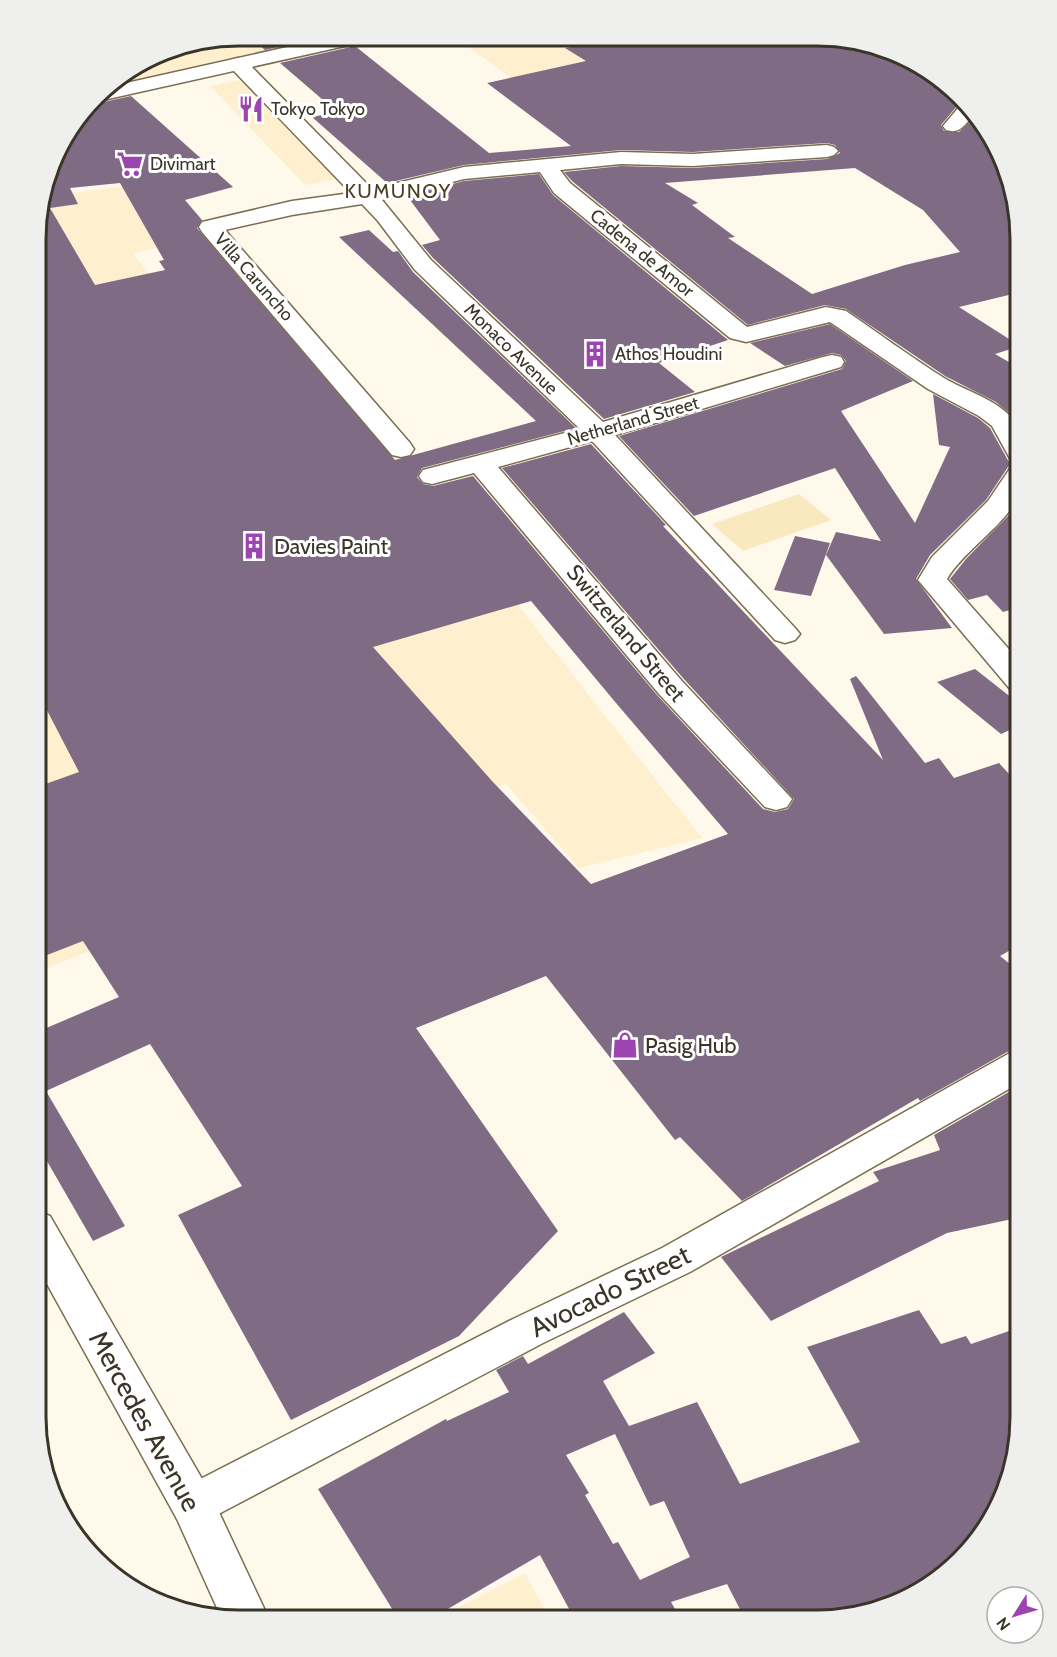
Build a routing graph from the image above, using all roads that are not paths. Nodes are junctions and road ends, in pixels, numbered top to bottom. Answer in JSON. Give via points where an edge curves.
{"nodes":[{"id":1,"x":315,"y":47,"type":"edge"},
{"id":2,"x":238,"y":64,"type":"junction"},
{"id":3,"x":117,"y":90,"type":"edge"},
{"id":4,"x":827,"y":151,"type":"dead end"},
{"id":5,"x":546,"y":165,"type":"junction"},
{"id":6,"x":366,"y":197,"type":"junction"},
{"id":7,"x":832,"y":362,"type":"dead end"},
{"id":8,"x":598,"y":432,"type":"junction"},
{"id":9,"x":1010,"y":434,"type":"edge"},
{"id":10,"x":401,"y":449,"type":"dead end"},
{"id":11,"x":480,"y":463,"type":"junction"},
{"id":12,"x":432,"y":476,"type":"dead end"},
{"id":13,"x":1010,"y":512,"type":"edge"},
{"id":14,"x":784,"y":634,"type":"dead end"},
{"id":15,"x":1010,"y":669,"type":"edge"},
{"id":16,"x":776,"y":799,"type":"dead end"},
{"id":17,"x":1010,"y":1070,"type":"edge"},
{"id":18,"x":46,"y":1245,"type":"edge"},
{"id":19,"x":193,"y":1505,"type":"junction"},
{"id":20,"x":242,"y":1610,"type":"edge"}],
"edges":[{"from":1,"to":2,"type":"street"},
{"from":2,"to":3,"type":"street"},
{"from":2,"to":6,"type":"street","name":"Monaco Avenue"},
{"from":4,"to":5,"type":"street","via":[[693,160],[621,158]]},
{"from":5,"to":6,"type":"street","via":[[464,173]]},
{"from":5,"to":9,"type":"street","name":"Cadena de Amor","via":[[562,188],[744,335],[821,315],[837,316],[947,390],[988,411]]},
{"from":6,"to":8,"type":"street","name":"Monaco Avenue","via":[[386,216],[423,265]]},
{"from":6,"to":10,"type":"street","name":"Villa Caruncho","via":[[292,208],[210,227]]},
{"from":7,"to":8,"type":"street","name":"Netherland Street"},
{"from":8,"to":11,"type":"street","name":"Netherland Street"},
{"from":8,"to":14,"type":"street","name":"Monaco Avenue"},
{"from":11,"to":12,"type":"street","name":"Netherland Street"},
{"from":11,"to":16,"type":"street","name":"Switzerland Street","via":[[670,687]]},
{"from":13,"to":15,"type":"street","via":[[942,563],[932,580]]},
{"from":17,"to":19,"type":"street","name":"Avocado Street","via":[[675,1260],[528,1331]]},
{"from":18,"to":19,"type":"street","name":"Mercedes Avenue"},
{"from":19,"to":20,"type":"street","name":"Mercedes Avenue"}]}
